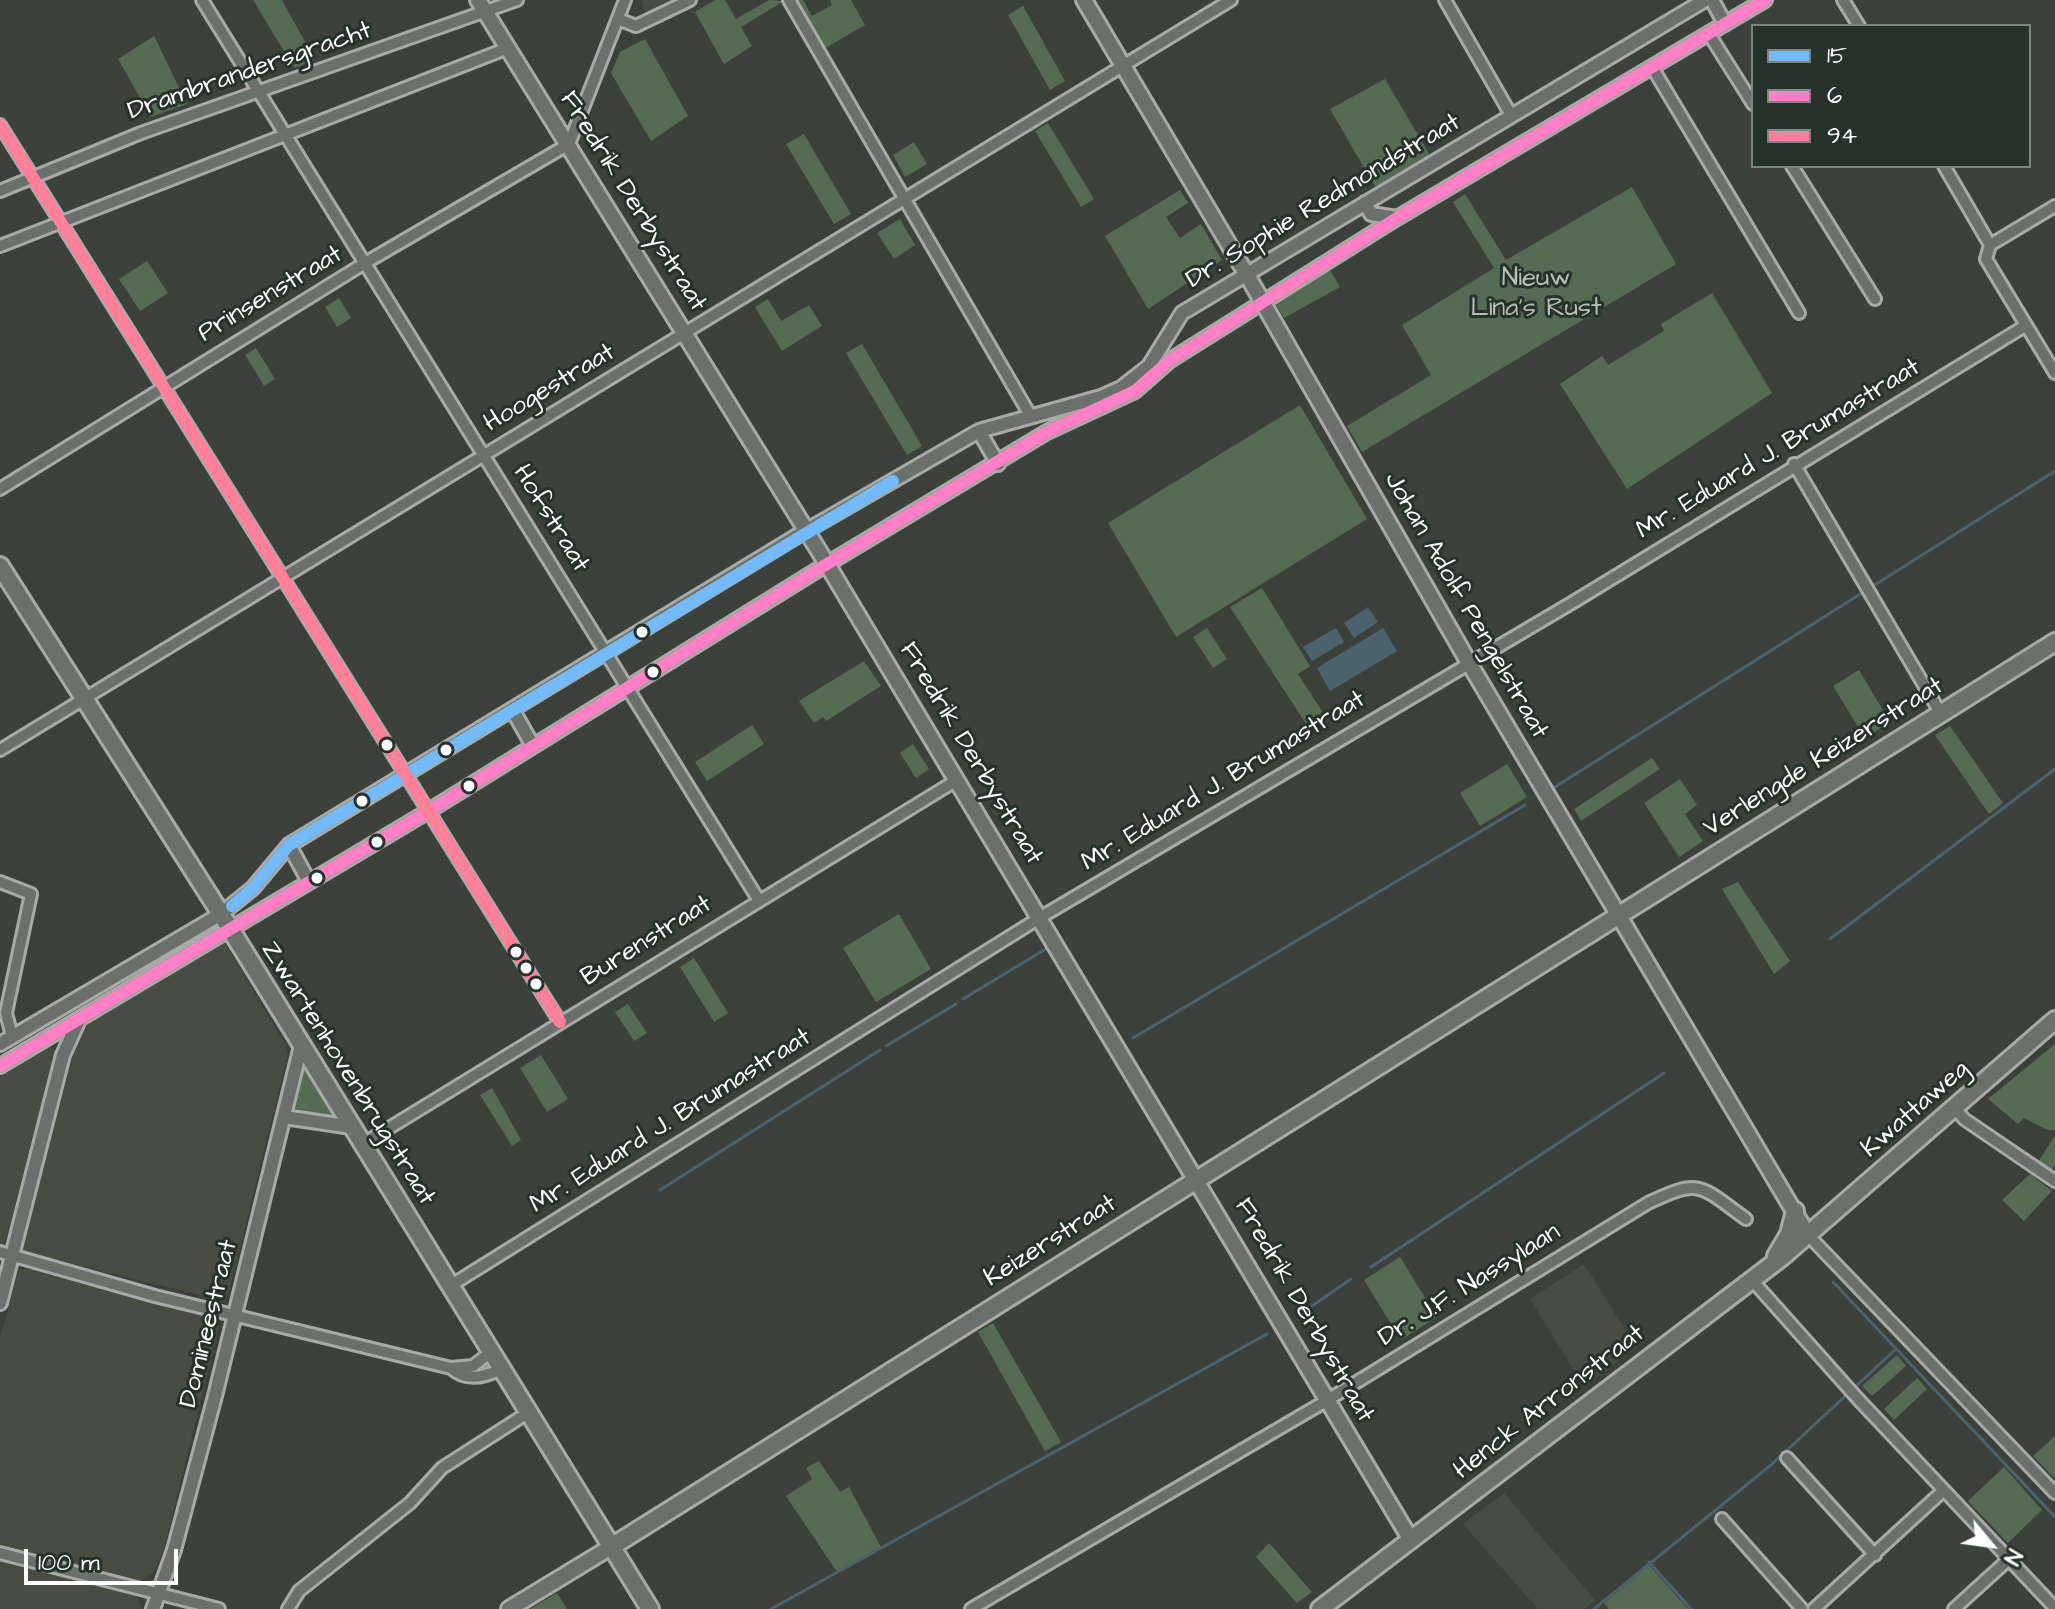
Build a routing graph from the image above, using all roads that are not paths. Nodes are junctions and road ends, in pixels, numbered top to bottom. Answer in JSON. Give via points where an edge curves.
{"nodes":[{"id":1,"x":202,"y":0,"type":"edge"},
{"id":2,"x":517,"y":0,"type":"edge"},
{"id":3,"x":625,"y":0,"type":"edge"},
{"id":4,"x":690,"y":0,"type":"edge"},
{"id":5,"x":789,"y":0,"type":"edge"},
{"id":6,"x":1084,"y":0,"type":"edge"},
{"id":7,"x":1231,"y":0,"type":"edge"},
{"id":8,"x":1445,"y":0,"type":"edge"},
{"id":9,"x":1705,"y":0,"type":"edge"},
{"id":10,"x":1712,"y":0,"type":"edge"},
{"id":11,"x":1736,"y":0,"type":"edge"},
{"id":12,"x":1765,"y":0,"type":"edge"},
{"id":13,"x":1843,"y":0,"type":"edge"},
{"id":14,"x":482,"y":6,"type":"edge"},
{"id":15,"x":1743,"y":13,"type":"junction"},
{"id":16,"x":618,"y":19,"type":"junction"},
{"id":17,"x":1725,"y":24,"type":"junction"},
{"id":18,"x":1858,"y":24,"type":"edge"},
{"id":19,"x":1709,"y":34,"type":"junction"},
{"id":20,"x":508,"y":48,"type":"junction"},
{"id":21,"x":1123,"y":66,"type":"junction"},
{"id":22,"x":1652,"y":67,"type":"junction"},
{"id":23,"x":258,"y":92,"type":"junction"},
{"id":24,"x":1751,"y":101,"type":"edge"},
{"id":25,"x":1511,"y":115,"type":"junction"},
{"id":26,"x":0,"y":125,"type":"edge"},
{"id":27,"x":284,"y":135,"type":"junction"},
{"id":28,"x":569,"y":144,"type":"junction"},
{"id":29,"x":1793,"y":168,"type":"edge"},
{"id":30,"x":1945,"y":168,"type":"edge"},
{"id":31,"x":33,"y":178,"type":"junction"},
{"id":32,"x":0,"y":191,"type":"edge"},
{"id":33,"x":905,"y":201,"type":"junction"},
{"id":34,"x":1365,"y":203,"type":"junction"},
{"id":35,"x":2055,"y":206,"type":"edge"},
{"id":36,"x":1397,"y":218,"type":"junction"},
{"id":37,"x":59,"y":222,"type":"junction"},
{"id":38,"x":1990,"y":245,"type":"junction"},
{"id":39,"x":0,"y":246,"type":"edge"},
{"id":40,"x":365,"y":263,"type":"junction"},
{"id":41,"x":1247,"y":275,"type":"junction"},
{"id":42,"x":1875,"y":299,"type":"dead end"},
{"id":43,"x":1262,"y":303,"type":"junction"},
{"id":44,"x":1799,"y":313,"type":"dead end"},
{"id":45,"x":2025,"y":326,"type":"junction"},
{"id":46,"x":684,"y":333,"type":"junction"},
{"id":47,"x":2055,"y":373,"type":"edge"},
{"id":48,"x":163,"y":387,"type":"junction"},
{"id":49,"x":1082,"y":408,"type":"junction"},
{"id":50,"x":1030,"y":415,"type":"junction"},
{"id":51,"x":979,"y":431,"type":"junction"},
{"id":52,"x":484,"y":455,"type":"junction"},
{"id":53,"x":998,"y":464,"type":"junction"},
{"id":54,"x":1794,"y":464,"type":"junction"},
{"id":55,"x":0,"y":489,"type":"edge"},
{"id":56,"x":807,"y":531,"type":"junction"},
{"id":57,"x":827,"y":564,"type":"junction"},
{"id":58,"x":0,"y":566,"type":"edge"},
{"id":59,"x":283,"y":578,"type":"junction"},
{"id":60,"x":2055,"y":642,"type":"edge"},
{"id":61,"x":606,"y":653,"type":"junction"},
{"id":62,"x":1469,"y":663,"type":"junction"},
{"id":63,"x":628,"y":687,"type":"junction"},
{"id":64,"x":84,"y":700,"type":"junction"},
{"id":65,"x":512,"y":709,"type":"junction"},
{"id":66,"x":1941,"y":714,"type":"junction"},
{"id":67,"x":533,"y":746,"type":"junction"},
{"id":68,"x":0,"y":750,"type":"edge"},
{"id":69,"x":404,"y":774,"type":"junction"},
{"id":70,"x":957,"y":780,"type":"junction"},
{"id":71,"x":427,"y":812,"type":"junction"},
{"id":72,"x":289,"y":845,"type":"junction"},
{"id":73,"x":0,"y":882,"type":"edge"},
{"id":74,"x":309,"y":882,"type":"junction"},
{"id":75,"x":758,"y":899,"type":"junction"},
{"id":76,"x":1619,"y":915,"type":"junction"},
{"id":77,"x":1041,"y":917,"type":"junction"},
{"id":78,"x":226,"y":921,"type":"junction"},
{"id":79,"x":46,"y":1017,"type":"junction"},
{"id":80,"x":80,"y":1019,"type":"junction"},
{"id":81,"x":2055,"y":1020,"type":"edge"},
{"id":82,"x":560,"y":1022,"type":"junction"},
{"id":83,"x":54,"y":1033,"type":"junction"},
{"id":84,"x":12,"y":1036,"type":"junction"},
{"id":85,"x":0,"y":1044,"type":"edge"},
{"id":86,"x":301,"y":1046,"type":"junction"},
{"id":87,"x":63,"y":1055,"type":"junction"},
{"id":88,"x":0,"y":1066,"type":"edge"},
{"id":89,"x":1955,"y":1108,"type":"junction"},
{"id":90,"x":284,"y":1117,"type":"junction"},
{"id":91,"x":352,"y":1127,"type":"junction"},
{"id":92,"x":363,"y":1144,"type":"junction"},
{"id":93,"x":1198,"y":1178,"type":"junction"},
{"id":94,"x":2055,"y":1181,"type":"edge"},
{"id":95,"x":1795,"y":1211,"type":"junction"},
{"id":96,"x":1746,"y":1219,"type":"dead end"},
{"id":97,"x":1808,"y":1235,"type":"junction"},
{"id":98,"x":6,"y":1254,"type":"edge"},
{"id":99,"x":1768,"y":1267,"type":"junction"},
{"id":100,"x":1751,"y":1279,"type":"junction"},
{"id":101,"x":450,"y":1286,"type":"junction"},
{"id":102,"x":0,"y":1303,"type":"edge"},
{"id":103,"x":233,"y":1315,"type":"junction"},
{"id":104,"x":491,"y":1352,"type":"junction"},
{"id":105,"x":451,"y":1368,"type":"junction"},
{"id":106,"x":501,"y":1369,"type":"junction"},
{"id":107,"x":1326,"y":1401,"type":"junction"},
{"id":108,"x":529,"y":1412,"type":"junction"},
{"id":109,"x":1787,"y":1458,"type":"dead end"},
{"id":110,"x":1944,"y":1490,"type":"junction"},
{"id":111,"x":2055,"y":1493,"type":"edge"},
{"id":112,"x":1722,"y":1519,"type":"dead end"},
{"id":113,"x":1411,"y":1540,"type":"junction"},
{"id":114,"x":611,"y":1547,"type":"junction"},
{"id":115,"x":0,"y":1553,"type":"edge"},
{"id":116,"x":1875,"y":1555,"type":"junction"},
{"id":117,"x":2009,"y":1559,"type":"junction"},
{"id":118,"x":158,"y":1593,"type":"junction"},
{"id":119,"x":975,"y":1608,"type":"edge"},
{"id":120,"x":2055,"y":1608,"type":"edge"},
{"id":121,"x":153,"y":1609,"type":"edge"},
{"id":122,"x":219,"y":1609,"type":"edge"},
{"id":123,"x":288,"y":1609,"type":"edge"},
{"id":124,"x":509,"y":1609,"type":"edge"},
{"id":125,"x":650,"y":1609,"type":"edge"},
{"id":126,"x":1320,"y":1609,"type":"edge"},
{"id":127,"x":1802,"y":1609,"type":"edge"},
{"id":128,"x":1814,"y":1609,"type":"edge"},
{"id":129,"x":1954,"y":1609,"type":"edge"}],
"edges":[{"from":1,"to":23,"type":"street","name":"Hofstraat"},
{"from":2,"to":14,"type":"street","name":"Drambrandersgracht"},
{"from":3,"to":16,"type":"street"},
{"from":4,"to":16,"type":"street","via":[[636,26]]},
{"from":5,"to":33,"type":"street"},
{"from":6,"to":21,"type":"main road","name":"Johan Adolf Pengelstraat"},
{"from":7,"to":21,"type":"street","name":"Hoogestraat"},
{"from":8,"to":25,"type":"street"},
{"from":9,"to":25,"type":"street","name":"Dr. Sophie Redmondstraat"},
{"from":10,"to":17,"type":"street"},
{"from":11,"to":15,"type":"street"},
{"from":12,"to":15,"type":"street","name":"Dr. Sophie Redmondstraat"},
{"from":13,"to":18,"type":"street"},
{"from":14,"to":20,"type":"main road","name":"Fredrik Derbystraat"},
{"from":14,"to":23,"type":"street","name":"Drambrandersgracht"},
{"from":15,"to":17,"type":"street","name":"Dr. Sophie Redmondstraat"},
{"from":16,"to":28,"type":"street"},
{"from":17,"to":19,"type":"street","name":"Dr. Sophie Redmondstraat"},
{"from":19,"to":22,"type":"street","name":"Dr. Sophie Redmondstraat"},
{"from":19,"to":24,"type":"street"},
{"from":20,"to":27,"type":"street"},
{"from":20,"to":28,"type":"main road","name":"Fredrik Derbystraat"},
{"from":21,"to":33,"type":"street","name":"Hoogestraat"},
{"from":21,"to":41,"type":"main road","name":"Johan Adolf Pengelstraat"},
{"from":22,"to":36,"type":"street","name":"Dr. Sophie Redmondstraat"},
{"from":22,"to":44,"type":"street"},
{"from":23,"to":27,"type":"street","name":"Hofstraat"},
{"from":23,"to":31,"type":"street","name":"Drambrandersgracht"},
{"from":25,"to":34,"type":"street","name":"Dr. Sophie Redmondstraat"},
{"from":26,"to":31,"type":"street"},
{"from":27,"to":37,"type":"street"},
{"from":27,"to":40,"type":"street","name":"Hofstraat"},
{"from":28,"to":40,"type":"street","name":"Prinsenstraat"},
{"from":28,"to":46,"type":"main road","name":"Fredrik Derbystraat"},
{"from":29,"to":42,"type":"street"},
{"from":30,"to":38,"type":"street"},
{"from":31,"to":32,"type":"street","name":"Drambrandersgracht"},
{"from":31,"to":37,"type":"street"},
{"from":33,"to":46,"type":"street","name":"Hoogestraat"},
{"from":33,"to":50,"type":"street"},
{"from":34,"to":36,"type":"street","via":[[1371,214]]},
{"from":34,"to":41,"type":"street","name":"Dr. Sophie Redmondstraat"},
{"from":35,"to":38,"type":"street"},
{"from":36,"to":43,"type":"street","name":"Dr. Sophie Redmondstraat"},
{"from":37,"to":39,"type":"street"},
{"from":37,"to":48,"type":"street"},
{"from":38,"to":45,"type":"street","via":[[1986,259]]},
{"from":40,"to":48,"type":"street","name":"Prinsenstraat"},
{"from":40,"to":52,"type":"street","name":"Hofstraat"},
{"from":41,"to":43,"type":"main road","name":"Johan Adolf Pengelstraat"},
{"from":41,"to":49,"type":"street","name":"Dr. Sophie Redmondstraat","via":[[1182,313],[1149,366]]},
{"from":43,"to":49,"type":"street","name":"Dr. Sophie Redmondstraat","via":[[1169,361],[1135,391]]},
{"from":43,"to":62,"type":"main road","name":"Johan Adolf Pengelstraat"},
{"from":45,"to":47,"type":"street"},
{"from":45,"to":54,"type":"street","name":"Mr. Eduard J. Brumastraat"},
{"from":46,"to":52,"type":"street","name":"Hoogestraat"},
{"from":46,"to":56,"type":"main road","name":"Fredrik Derbystraat"},
{"from":48,"to":55,"type":"street","name":"Prinsenstraat"},
{"from":48,"to":59,"type":"street"},
{"from":49,"to":50,"type":"street","name":"Dr. Sophie Redmondstraat"},
{"from":49,"to":53,"type":"street","name":"Dr. Sophie Redmondstraat"},
{"from":50,"to":51,"type":"street","name":"Dr. Sophie Redmondstraat"},
{"from":51,"to":53,"type":"street"},
{"from":51,"to":56,"type":"street","name":"Dr. Sophie Redmondstraat"},
{"from":52,"to":59,"type":"street","name":"Hoogestraat"},
{"from":52,"to":61,"type":"street","name":"Hofstraat"},
{"from":53,"to":57,"type":"street","name":"Dr. Sophie Redmondstraat"},
{"from":54,"to":62,"type":"street","name":"Mr. Eduard J. Brumastraat"},
{"from":54,"to":66,"type":"street"},
{"from":56,"to":57,"type":"main road","name":"Fredrik Derbystraat"},
{"from":56,"to":61,"type":"street","name":"Dr. Sophie Redmondstraat"},
{"from":57,"to":63,"type":"street","name":"Dr. Sophie Redmondstraat"},
{"from":57,"to":70,"type":"main road","name":"Fredrik Derbystraat"},
{"from":58,"to":64,"type":"main road","name":"Zwartenhovenbrugstraat"},
{"from":59,"to":64,"type":"street","name":"Hoogestraat"},
{"from":59,"to":69,"type":"street"},
{"from":60,"to":66,"type":"main road","name":"Verlengde Keizerstraat"},
{"from":61,"to":63,"type":"street","name":"Hofstraat"},
{"from":61,"to":65,"type":"street","name":"Dr. Sophie Redmondstraat"},
{"from":62,"to":76,"type":"main road","name":"Johan Adolf Pengelstraat"},
{"from":62,"to":77,"type":"street","name":"Mr. Eduard J. Brumastraat"},
{"from":63,"to":67,"type":"street","name":"Dr. Sophie Redmondstraat"},
{"from":63,"to":75,"type":"street","name":"Hofstraat"},
{"from":64,"to":68,"type":"street","name":"Hoogestraat"},
{"from":64,"to":78,"type":"main road","name":"Zwartenhovenbrugstraat"},
{"from":65,"to":67,"type":"street"},
{"from":65,"to":69,"type":"street","name":"Dr. Sophie Redmondstraat"},
{"from":66,"to":76,"type":"main road","name":"Verlengde Keizerstraat"},
{"from":67,"to":71,"type":"street","name":"Dr. Sophie Redmondstraat"},
{"from":69,"to":71,"type":"street"},
{"from":69,"to":72,"type":"street","name":"Dr. Sophie Redmondstraat"},
{"from":70,"to":75,"type":"street","name":"Burenstraat"},
{"from":70,"to":77,"type":"main road","name":"Fredrik Derbystraat"},
{"from":71,"to":74,"type":"street","name":"Dr. Sophie Redmondstraat"},
{"from":71,"to":82,"type":"street"},
{"from":72,"to":74,"type":"street"},
{"from":72,"to":78,"type":"street","name":"Dr. Sophie Redmondstraat"},
{"from":73,"to":84,"type":"street","via":[[31,894],[6,1013]]},
{"from":74,"to":78,"type":"street","name":"Dr. Sophie Redmondstraat"},
{"from":75,"to":82,"type":"street","name":"Burenstraat"},
{"from":76,"to":93,"type":"main road","name":"Keizerstraat"},
{"from":76,"to":95,"type":"main road","name":"Johan Adolf Pengelstraat"},
{"from":77,"to":93,"type":"main road","name":"Fredrik Derbystraat"},
{"from":77,"to":101,"type":"street","name":"Mr. Eduard J. Brumastraat"},
{"from":78,"to":79,"type":"street","name":"Dr. Sophie Redmondstraat"},
{"from":78,"to":80,"type":"street","name":"Dr. Sophie Redmondstraat"},
{"from":78,"to":86,"type":"main road","name":"Zwartenhovenbrugstraat"},
{"from":79,"to":83,"type":"street"},
{"from":79,"to":84,"type":"street","name":"Dr. Sophie Redmondstraat"},
{"from":80,"to":83,"type":"street","name":"Dr. Sophie Redmondstraat"},
{"from":80,"to":87,"type":"street"},
{"from":81,"to":89,"type":"main road","name":"Kwattaweg"},
{"from":82,"to":92,"type":"street","name":"Burenstraat"},
{"from":83,"to":87,"type":"street"},
{"from":83,"to":88,"type":"street","name":"Dr. Sophie Redmondstraat"},
{"from":84,"to":85,"type":"street","name":"Dr. Sophie Redmondstraat"},
{"from":86,"to":90,"type":"street","name":"Domineestraat"},
{"from":86,"to":91,"type":"main road","name":"Zwartenhovenbrugstraat"},
{"from":87,"to":98,"type":"street"},
{"from":89,"to":94,"type":"street"},
{"from":89,"to":97,"type":"main road","name":"Kwattaweg"},
{"from":90,"to":91,"type":"street"},
{"from":90,"to":103,"type":"street","name":"Domineestraat"},
{"from":91,"to":92,"type":"main road","name":"Zwartenhovenbrugstraat"},
{"from":92,"to":101,"type":"main road","name":"Zwartenhovenbrugstraat"},
{"from":93,"to":107,"type":"main road","name":"Fredrik Derbystraat"},
{"from":93,"to":114,"type":"main road","name":"Keizerstraat"},
{"from":95,"to":97,"type":"main road","name":"Johan Adolf Pengelstraat"},
{"from":95,"to":99,"type":"main road","via":[[1789,1234]]},
{"from":96,"to":107,"type":"street","name":"Dr. J.F. Nassylaan","via":[[1698,1187],[1681,1188],[1648,1203]]},
{"from":97,"to":99,"type":"main road","name":"Henck Arronstraat"},
{"from":97,"to":111,"type":"street"},
{"from":98,"to":102,"type":"street"},
{"from":98,"to":103,"type":"street"},
{"from":99,"to":100,"type":"main road","name":"Henck Arronstraat"},
{"from":100,"to":110,"type":"street"},
{"from":100,"to":113,"type":"main road","name":"Henck Arronstraat"},
{"from":101,"to":104,"type":"main road","name":"Zwartenhovenbrugstraat"},
{"from":103,"to":105,"type":"street"},
{"from":103,"to":118,"type":"street","name":"Domineestraat"},
{"from":104,"to":105,"type":"street","via":[[473,1366]]},
{"from":104,"to":106,"type":"main road","name":"Zwartenhovenbrugstraat"},
{"from":105,"to":106,"type":"street","via":[[479,1378]]},
{"from":106,"to":108,"type":"main road","name":"Zwartenhovenbrugstraat"},
{"from":107,"to":113,"type":"main road","name":"Fredrik Derbystraat"},
{"from":107,"to":119,"type":"street","name":"Dr. J.F. Nassylaan"},
{"from":108,"to":114,"type":"main road","name":"Zwartenhovenbrugstraat"},
{"from":108,"to":123,"type":"street","via":[[442,1468],[410,1503],[299,1591]]},
{"from":109,"to":116,"type":"street"},
{"from":110,"to":116,"type":"street"},
{"from":110,"to":117,"type":"street"},
{"from":112,"to":127,"type":"street"},
{"from":113,"to":126,"type":"main road","name":"Henck Arronstraat"},
{"from":114,"to":124,"type":"main road","name":"Keizerstraat"},
{"from":114,"to":125,"type":"main road","name":"Zwartenhovenbrugstraat"},
{"from":115,"to":118,"type":"street"},
{"from":116,"to":128,"type":"street"},
{"from":117,"to":120,"type":"street"},
{"from":117,"to":129,"type":"street"},
{"from":118,"to":121,"type":"street","name":"Domineestraat"},
{"from":118,"to":122,"type":"street"}]}
